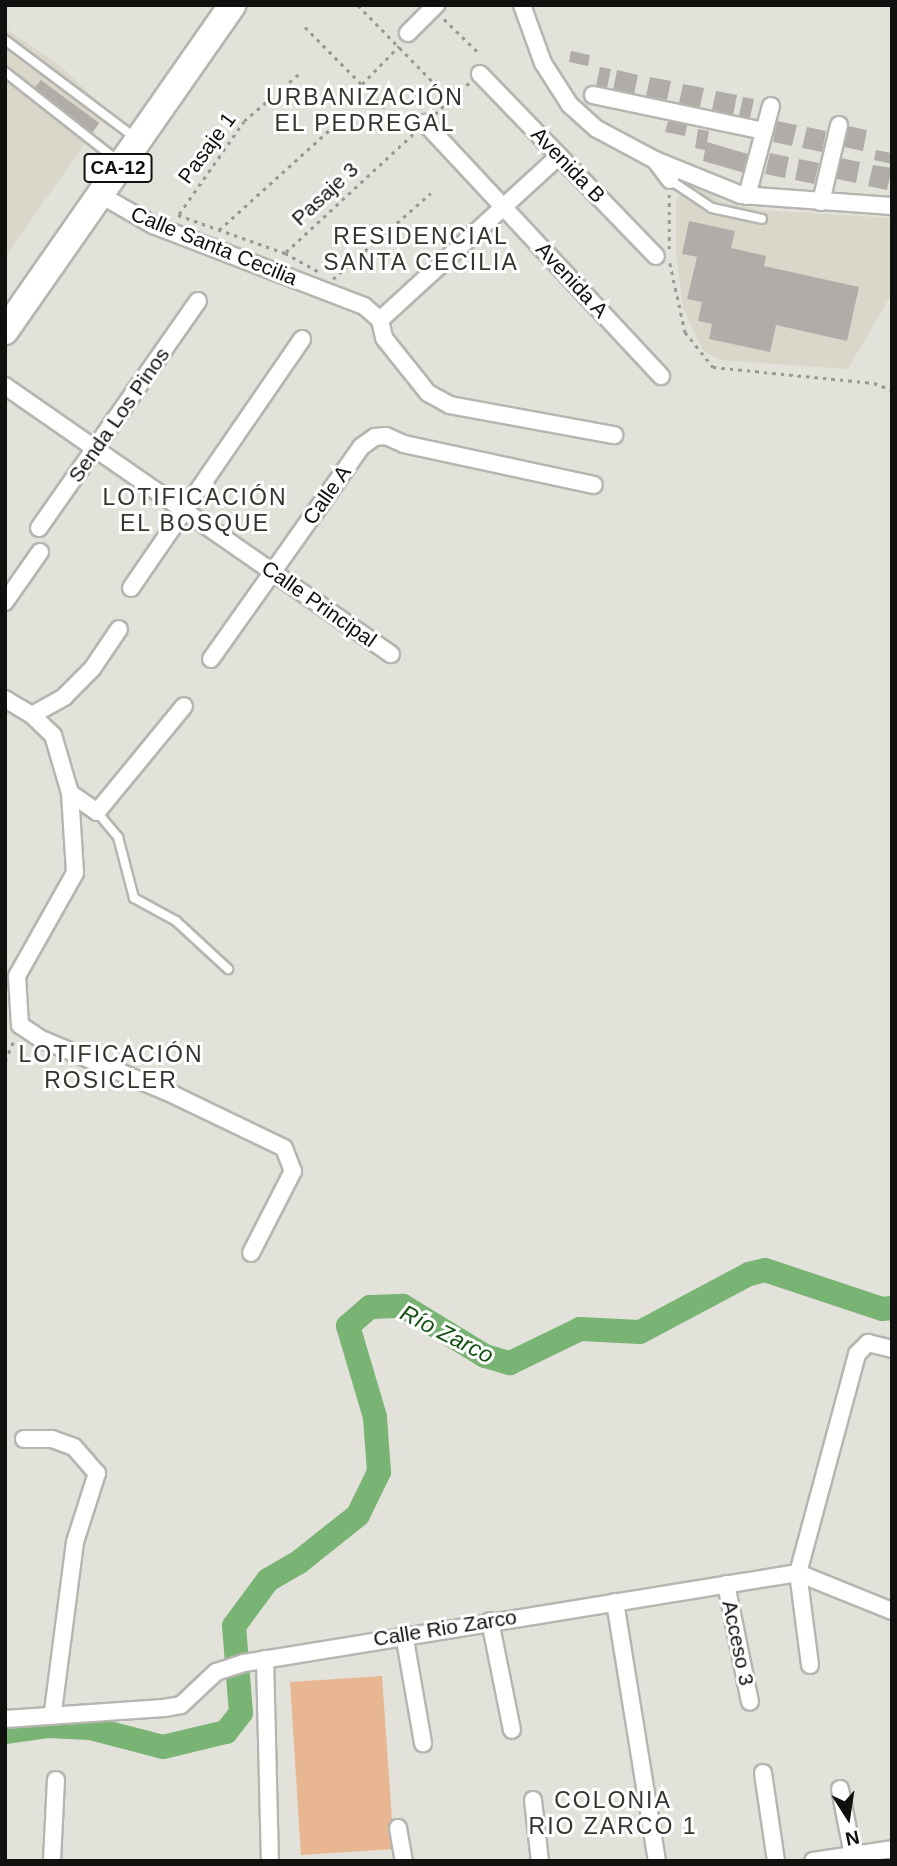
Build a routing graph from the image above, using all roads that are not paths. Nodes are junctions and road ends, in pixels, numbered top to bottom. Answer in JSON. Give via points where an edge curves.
{"nodes":[{"id":1,"x":232,"y":5,"type":"edge"},
{"id":2,"x":522,"y":5,"type":"edge"},
{"id":3,"x":435,"y":7,"type":"edge"},
{"id":4,"x":403,"y":39,"type":"road end"},
{"id":5,"x":5,"y":40,"type":"edge"},
{"id":6,"x":5,"y":72,"type":"edge"},
{"id":7,"x":480,"y":74,"type":"road end"},
{"id":8,"x":593,"y":95,"type":"dead end"},
{"id":9,"x":771,"y":106,"type":"dead end"},
{"id":10,"x":425,"y":123,"type":"road end"},
{"id":11,"x":839,"y":125,"type":"dead end"},
{"id":12,"x":764,"y":131,"type":"junction"},
{"id":13,"x":137,"y":140,"type":"junction"},
{"id":14,"x":559,"y":156,"type":"junction"},
{"id":15,"x":655,"y":160,"type":"junction"},
{"id":16,"x":121,"y":163,"type":"junction"},
{"id":17,"x":670,"y":180,"type":"joint"},
{"id":18,"x":99,"y":194,"type":"junction"},
{"id":19,"x":747,"y":196,"type":"junction"},
{"id":20,"x":821,"y":202,"type":"junction"},
{"id":21,"x":892,"y":206,"type":"edge"},
{"id":22,"x":503,"y":207,"type":"junction"},
{"id":23,"x":762,"y":219,"type":"dead end"},
{"id":24,"x":656,"y":256,"type":"dead end"},
{"id":25,"x":198,"y":301,"type":"dead end"},
{"id":26,"x":380,"y":320,"type":"junction"},
{"id":27,"x":5,"y":331,"type":"edge"},
{"id":28,"x":302,"y":339,"type":"dead end"},
{"id":29,"x":662,"y":376,"type":"dead end"},
{"id":30,"x":5,"y":386,"type":"edge"},
{"id":31,"x":614,"y":435,"type":"dead end"},
{"id":32,"x":96,"y":449,"type":"junction"},
{"id":33,"x":594,"y":485,"type":"dead end"},
{"id":34,"x":184,"y":510,"type":"junction"},
{"id":35,"x":39,"y":528,"type":"dead end"},
{"id":36,"x":40,"y":552,"type":"dead end"},
{"id":37,"x":273,"y":572,"type":"junction"},
{"id":38,"x":131,"y":588,"type":"dead end"},
{"id":39,"x":5,"y":602,"type":"edge"},
{"id":40,"x":119,"y":629,"type":"dead end"},
{"id":41,"x":391,"y":654,"type":"dead end"},
{"id":42,"x":211,"y":659,"type":"dead end"},
{"id":43,"x":5,"y":699,"type":"edge"},
{"id":44,"x":184,"y":706,"type":"dead end"},
{"id":45,"x":32,"y":715,"type":"junction"},
{"id":46,"x":70,"y":793,"type":"junction"},
{"id":47,"x":97,"y":812,"type":"junction"},
{"id":48,"x":228,"y":969,"type":"dead end"},
{"id":49,"x":251,"y":1253,"type":"dead end"},
{"id":50,"x":892,"y":1349,"type":"edge"},
{"id":51,"x":24,"y":1439,"type":"dead end"},
{"id":52,"x":798,"y":1573,"type":"junction"},
{"id":53,"x":726,"y":1584,"type":"junction"},
{"id":54,"x":615,"y":1602,"type":"junction"},
{"id":55,"x":892,"y":1611,"type":"edge"},
{"id":56,"x":490,"y":1621,"type":"junction"},
{"id":57,"x":404,"y":1634,"type":"junction"},
{"id":58,"x":265,"y":1659,"type":"junction"},
{"id":59,"x":810,"y":1665,"type":"dead end"},
{"id":60,"x":750,"y":1702,"type":"dead end"},
{"id":61,"x":53,"y":1712,"type":"junction"},
{"id":62,"x":5,"y":1719,"type":"edge"},
{"id":63,"x":512,"y":1730,"type":"dead end"},
{"id":64,"x":423,"y":1744,"type":"dead end"},
{"id":65,"x":763,"y":1773,"type":"dead end"},
{"id":66,"x":56,"y":1780,"type":"dead end"},
{"id":67,"x":841,"y":1789,"type":"dead end"},
{"id":68,"x":533,"y":1800,"type":"dead end"},
{"id":69,"x":398,"y":1828,"type":"dead end"},
{"id":70,"x":892,"y":1849,"type":"edge"},
{"id":71,"x":853,"y":1855,"type":"junction"},
{"id":72,"x":52,"y":1861,"type":"edge"},
{"id":73,"x":270,"y":1861,"type":"edge"},
{"id":74,"x":404,"y":1861,"type":"edge"},
{"id":75,"x":540,"y":1861,"type":"edge"},
{"id":76,"x":657,"y":1861,"type":"edge"},
{"id":77,"x":776,"y":1861,"type":"edge"},
{"id":78,"x":813,"y":1861,"type":"edge"}],
"edges":[{"from":1,"to":13,"type":"main road","number":"CA-12"},
{"from":2,"to":15,"type":"street","via":[[544,63],[570,105],[597,129]]},
{"from":3,"to":4,"type":"street"},
{"from":5,"to":13,"type":"lane"},
{"from":6,"to":16,"type":"lane"},
{"from":7,"to":14,"type":"street","name":"Avenida B"},
{"from":8,"to":12,"type":"street"},
{"from":9,"to":12,"type":"street"},
{"from":10,"to":22,"type":"street","name":"Avenida A"},
{"from":11,"to":20,"type":"street"},
{"from":12,"to":19,"type":"street"},
{"from":13,"to":16,"type":"main road","number":"CA-12"},
{"from":14,"to":22,"type":"street"},
{"from":14,"to":24,"type":"street","name":"Avenida B"},
{"from":15,"to":17,"type":"street"},
{"from":15,"to":19,"type":"street"},
{"from":16,"to":18,"type":"main road","number":"CA-12"},
{"from":17,"to":23,"type":"lane","via":[[712,208]]},
{"from":18,"to":26,"type":"street","name":"Calle Santa Cecilia","via":[[142,221],[364,306]]},
{"from":18,"to":27,"type":"main road","number":"CA-12"},
{"from":19,"to":20,"type":"street"},
{"from":20,"to":21,"type":"street"},
{"from":22,"to":26,"type":"street"},
{"from":22,"to":29,"type":"street","name":"Avenida A"},
{"from":25,"to":32,"type":"street","name":"Senda Los Pinos"},
{"from":26,"to":31,"type":"street","via":[[384,338],[428,393],[450,405]]},
{"from":28,"to":34,"type":"street"},
{"from":30,"to":32,"type":"street","name":"Calle Principal"},
{"from":32,"to":34,"type":"street","name":"Calle Principal"},
{"from":32,"to":35,"type":"street","name":"Senda Los Pinos"},
{"from":33,"to":37,"type":"street","name":"Calle A","via":[[375,437],[361,446]]},
{"from":34,"to":37,"type":"street","name":"Calle Principal"},
{"from":34,"to":38,"type":"street"},
{"from":36,"to":39,"type":"street"},
{"from":37,"to":41,"type":"street","name":"Calle Principal"},
{"from":37,"to":42,"type":"street","name":"Calle A"},
{"from":40,"to":45,"type":"street","via":[[92,669],[64,697]]},
{"from":43,"to":45,"type":"street"},
{"from":44,"to":47,"type":"street"},
{"from":45,"to":46,"type":"street","via":[[53,735]]},
{"from":46,"to":47,"type":"street"},
{"from":46,"to":49,"type":"street","via":[[75,873],[16,976],[20,1025],[41,1039],[284,1148],[293,1171]]},
{"from":47,"to":48,"type":"lane","via":[[118,837],[134,898],[176,921]]},
{"from":50,"to":52,"type":"street","via":[[868,1343],[857,1354]]},
{"from":51,"to":61,"type":"street","via":[[52,1438],[74,1447],[97,1473],[75,1542]]},
{"from":52,"to":53,"type":"street","name":"Calle Rio Zarco"},
{"from":52,"to":55,"type":"street"},
{"from":52,"to":59,"type":"street"},
{"from":53,"to":54,"type":"street","name":"Calle Rio Zarco"},
{"from":53,"to":60,"type":"street","name":"Acceso 3"},
{"from":54,"to":56,"type":"street","name":"Calle Rio Zarco"},
{"from":54,"to":76,"type":"street"},
{"from":56,"to":57,"type":"street","name":"Calle Rio Zarco"},
{"from":56,"to":63,"type":"street"},
{"from":57,"to":58,"type":"street","name":"Calle Rio Zarco"},
{"from":57,"to":64,"type":"street"},
{"from":58,"to":61,"type":"street","name":"Calle Rio Zarco","via":[[216,1672],[181,1705],[99,1716]]},
{"from":58,"to":73,"type":"street"},
{"from":61,"to":62,"type":"street","name":"Calle Rio Zarco"},
{"from":65,"to":77,"type":"street"},
{"from":66,"to":72,"type":"street"},
{"from":67,"to":71,"type":"street"},
{"from":68,"to":75,"type":"street"},
{"from":69,"to":74,"type":"street"},
{"from":70,"to":71,"type":"street"},
{"from":71,"to":78,"type":"street"}]}
